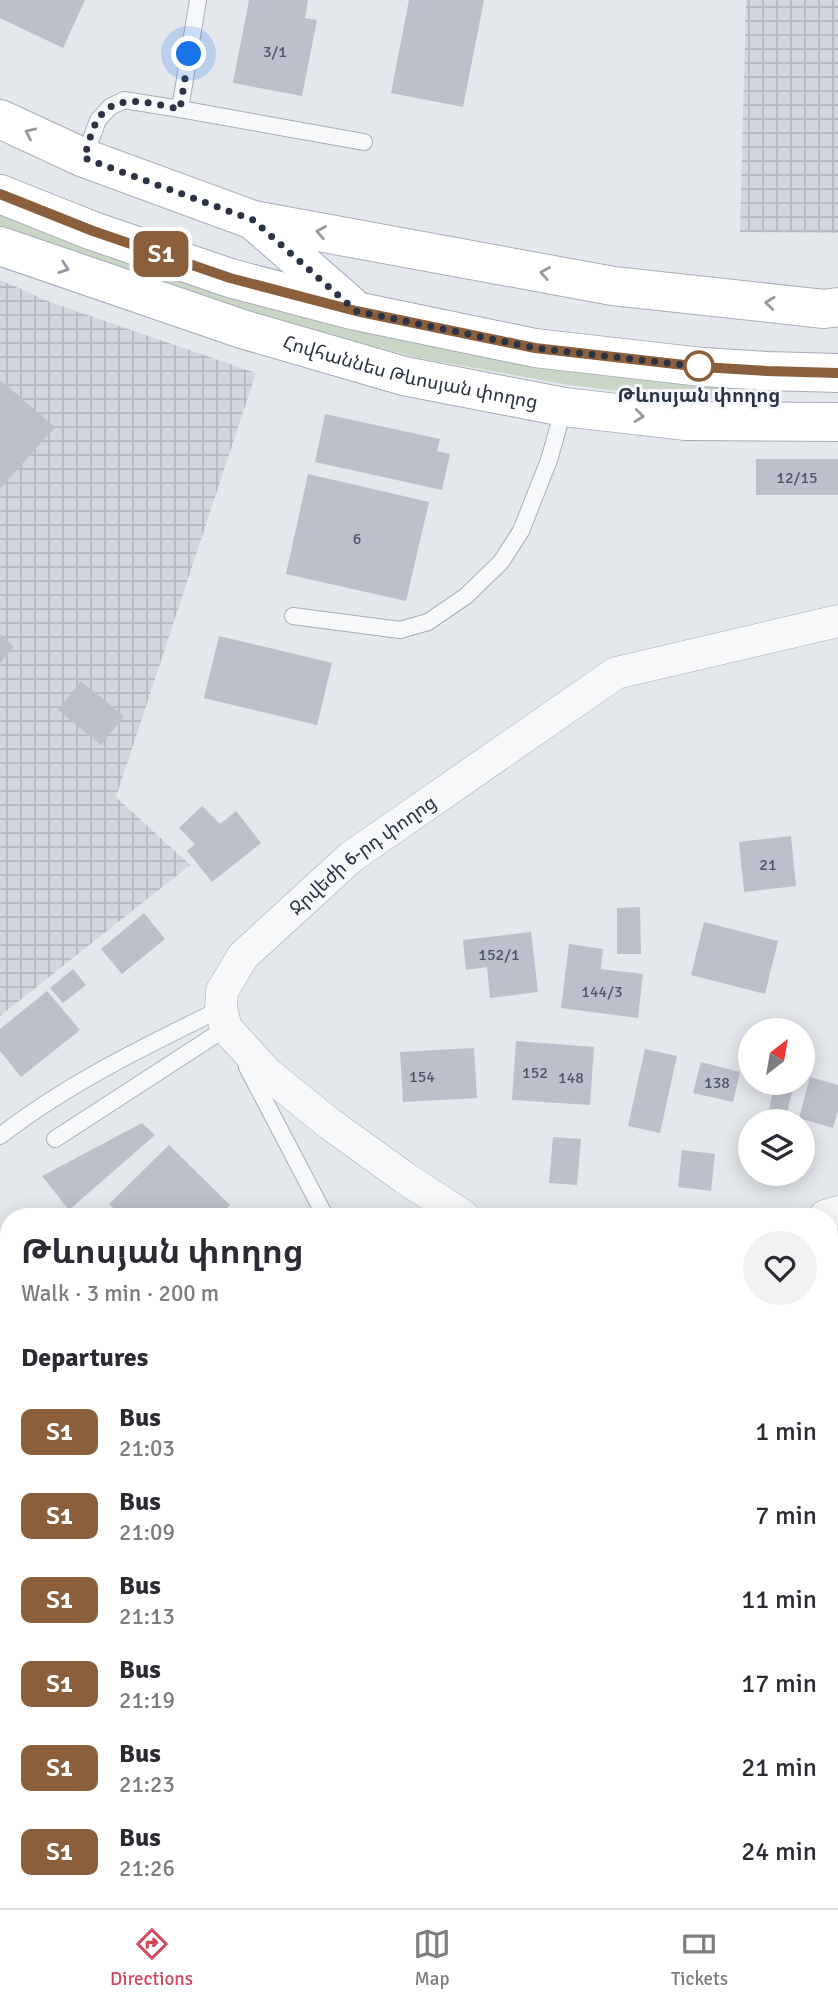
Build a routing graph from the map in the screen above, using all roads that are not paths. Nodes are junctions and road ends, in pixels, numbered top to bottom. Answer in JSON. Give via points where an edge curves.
{"nodes":[{"id":1,"x":198,"y":0,"type":"edge"},
{"id":2,"x":180,"y":109,"type":"junction"},
{"id":3,"x":0,"y":119,"type":"edge"},
{"id":4,"x":364,"y":142,"type":"dead end"},
{"id":5,"x":84,"y":158,"type":"junction"},
{"id":6,"x":0,"y":194,"type":"edge"},
{"id":7,"x":253,"y":220,"type":"junction"},
{"id":8,"x":0,"y":246,"type":"edge"},
{"id":9,"x":838,"y":307,"type":"edge"},
{"id":10,"x":356,"y":311,"type":"junction"},
{"id":11,"x":767,"y":371,"type":"junction"},
{"id":12,"x":838,"y":373,"type":"edge"},
{"id":13,"x":564,"y":407,"type":"junction"},
{"id":14,"x":768,"y":421,"type":"junction"},
{"id":15,"x":838,"y":422,"type":"edge"},
{"id":16,"x":293,"y":616,"type":"dead end"},
{"id":17,"x":838,"y":621,"type":"edge"},
{"id":18,"x":224,"y":1019,"type":"junction"},
{"id":19,"x":0,"y":1136,"type":"edge"},
{"id":20,"x":55,"y":1139,"type":"dead end"},
{"id":21,"x":321,"y":1208,"type":"edge"},
{"id":22,"x":451,"y":1208,"type":"edge"}],
"edges":[{"from":1,"to":2,"type":"lane"},
{"from":2,"to":4,"type":"lane"},
{"from":2,"to":5,"type":"lane","via":[[124,100],[110,107],[97,120]]},
{"from":5,"to":3,"type":"main road","one_way":true},
{"from":5,"to":7,"type":"main road"},
{"from":6,"to":10,"type":"main road","via":[[230,278]]},
{"from":9,"to":7,"type":"main road","one_way":true,"via":[[613,286]]},
{"from":7,"to":10,"type":"main road"},
{"from":8,"to":13,"type":"main road","name":"Հովհաննես Թևոսյան փողոց","one_way":true,"via":[[242,329],[404,376]]},
{"from":10,"to":11,"type":"main road","via":[[535,348]]},
{"from":11,"to":12,"type":"main road"},
{"from":11,"to":14,"type":"main road","via":[[792,387],[792,404]]},
{"from":13,"to":14,"type":"main road","name":"Հովհաննես Թևոսյան փողոց","one_way":true,"via":[[686,421]]},
{"from":13,"to":16,"type":"lane","via":[[521,531],[501,562],[466,596],[428,622],[400,630]]},
{"from":14,"to":15,"type":"main road","name":"Հովհաննես Թևոսյան փողոց"},
{"from":17,"to":18,"type":"street","name":"Ջրվեժի 6-րդ փողոց","via":[[616,673],[351,856],[243,956],[222,991]]},
{"from":18,"to":19,"type":"lane","via":[[144,1047],[32,1111]]},
{"from":18,"to":20,"type":"lane"},
{"from":18,"to":21,"type":"lane"},
{"from":18,"to":22,"type":"street","via":[[268,1074],[330,1124]]}]}
